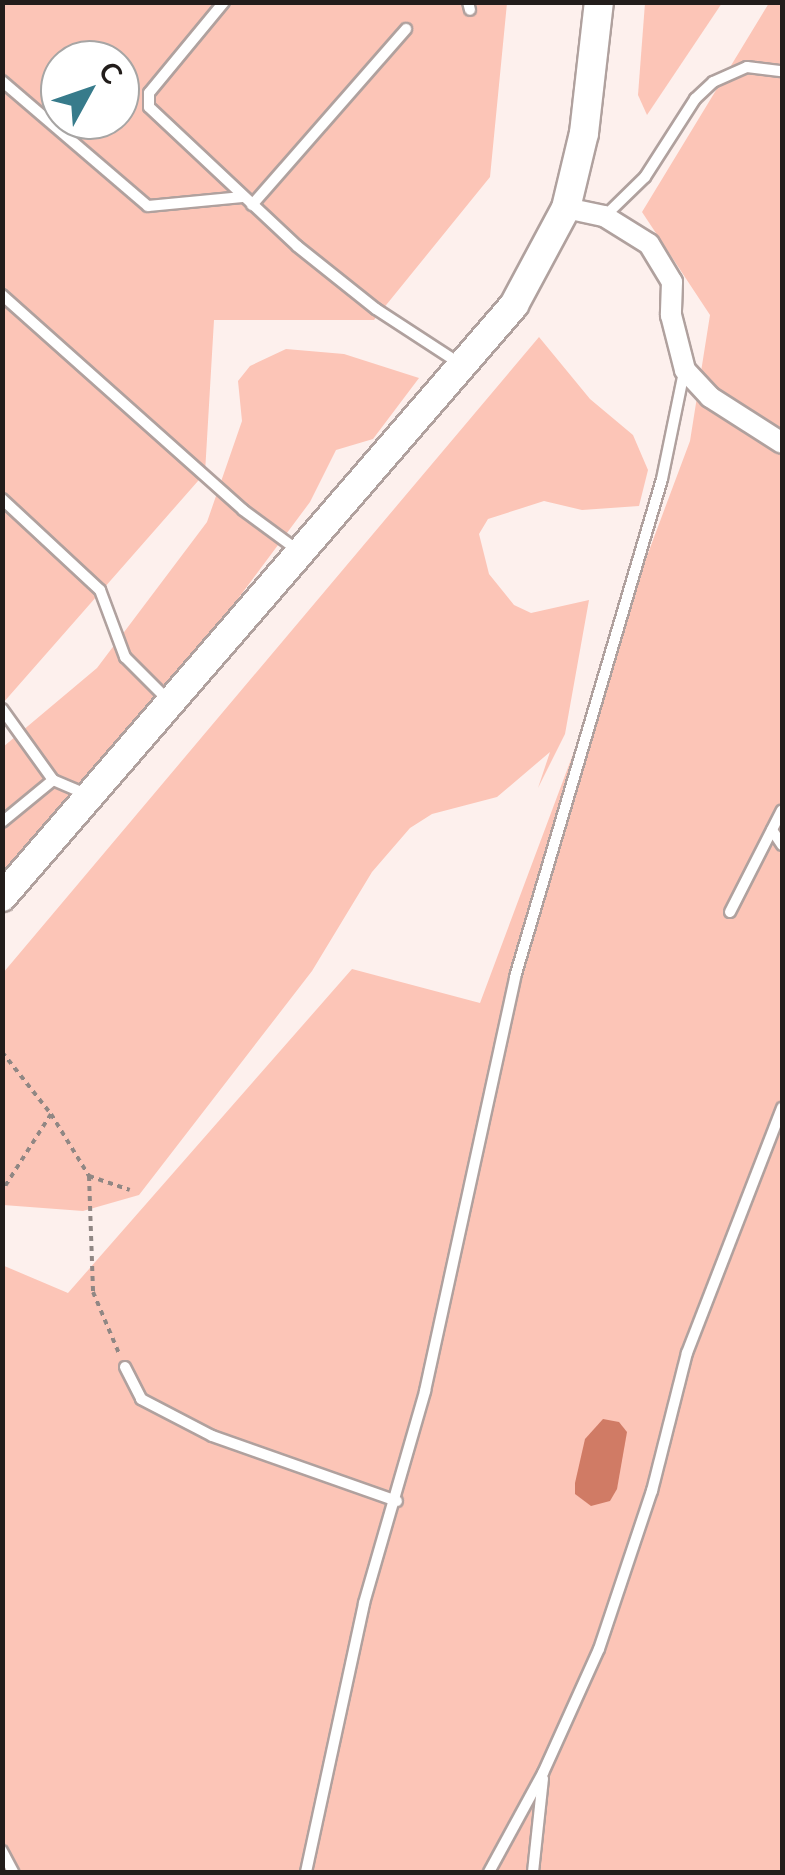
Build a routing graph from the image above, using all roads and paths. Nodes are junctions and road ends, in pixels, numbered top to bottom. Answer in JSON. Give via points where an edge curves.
{"nodes":[{"id":1,"x":224,"y":2,"type":"edge"},
{"id":2,"x":599,"y":2,"type":"edge"},
{"id":3,"x":406,"y":29,"type":"dead end"},
{"id":4,"x":782,"y":70,"type":"edge"},
{"id":5,"x":2,"y":80,"type":"edge"},
{"id":6,"x":247,"y":201,"type":"junction"},
{"id":7,"x":566,"y":208,"type":"junction"},
{"id":8,"x":604,"y":216,"type":"junction"},
{"id":9,"x":2,"y":295,"type":"edge"},
{"id":10,"x":465,"y":367,"type":"junction"},
{"id":11,"x":684,"y":370,"type":"junction"},
{"id":12,"x":782,"y":442,"type":"edge"},
{"id":13,"x":2,"y":499,"type":"edge"},
{"id":14,"x":300,"y":552,"type":"junction"},
{"id":15,"x":171,"y":703,"type":"junction"},
{"id":16,"x":2,"y":708,"type":"edge"},
{"id":17,"x":53,"y":780,"type":"junction"},
{"id":18,"x":91,"y":796,"type":"junction"},
{"id":19,"x":782,"y":810,"type":"edge"},
{"id":20,"x":2,"y":822,"type":"edge"},
{"id":21,"x":772,"y":830,"type":"junction"},
{"id":22,"x":782,"y":845,"type":"edge"},
{"id":23,"x":2,"y":897,"type":"edge"},
{"id":24,"x":730,"y":912,"type":"dead end"},
{"id":25,"x":2,"y":1052,"type":"edge"},
{"id":26,"x":782,"y":1108,"type":"edge"},
{"id":27,"x":52,"y":1114,"type":"junction"},
{"id":28,"x":88,"y":1176,"type":"junction"},
{"id":29,"x":130,"y":1190,"type":"dead end"},
{"id":30,"x":2,"y":1191,"type":"edge"},
{"id":31,"x":125,"y":1367,"type":"joint"},
{"id":32,"x":397,"y":1501,"type":"junction"},
{"id":33,"x":544,"y":1774,"type":"junction"},
{"id":34,"x":2,"y":1851,"type":"edge"},
{"id":35,"x":13,"y":1872,"type":"edge"},
{"id":36,"x":306,"y":1872,"type":"edge"},
{"id":37,"x":488,"y":1872,"type":"edge"},
{"id":38,"x":533,"y":1872,"type":"edge"}],
"edges":[{"from":1,"to":6,"type":"lane","via":[[149,93],[149,107]]},
{"from":2,"to":7,"type":"street","via":[[584,134]]},
{"from":3,"to":6,"type":"lane"},
{"from":4,"to":8,"type":"lane","via":[[747,67],[714,82],[694,99],[645,176]]},
{"from":5,"to":6,"type":"lane","via":[[148,206]]},
{"from":6,"to":10,"type":"lane","via":[[376,309]]},
{"from":7,"to":8,"type":"street"},
{"from":7,"to":10,"type":"street","via":[[514,305]]},
{"from":8,"to":11,"type":"street","via":[[662,259]]},
{"from":9,"to":14,"type":"lane","via":[[243,510]]},
{"from":10,"to":14,"type":"street"},
{"from":11,"to":12,"type":"street","via":[[710,397]]},
{"from":11,"to":32,"type":"lane","via":[[662,479],[515,977]]},
{"from":13,"to":15,"type":"lane","via":[[100,590],[125,658]]},
{"from":14,"to":15,"type":"street"},
{"from":15,"to":18,"type":"street"},
{"from":16,"to":17,"type":"lane"},
{"from":17,"to":18,"type":"lane"},
{"from":17,"to":20,"type":"lane"},
{"from":18,"to":23,"type":"street"},
{"from":19,"to":21,"type":"lane"},
{"from":21,"to":22,"type":"lane"},
{"from":21,"to":24,"type":"lane"},
{"from":25,"to":27,"type":"path"},
{"from":26,"to":33,"type":"lane","via":[[687,1353],[652,1491],[598,1649]]},
{"from":27,"to":28,"type":"path"},
{"from":27,"to":30,"type":"path"},
{"from":28,"to":29,"type":"path"},
{"from":28,"to":31,"type":"path","via":[[93,1292]]},
{"from":31,"to":32,"type":"lane","via":[[140,1399],[212,1436]]},
{"from":32,"to":36,"type":"lane","via":[[364,1604]]},
{"from":33,"to":37,"type":"lane"},
{"from":33,"to":38,"type":"lane"},
{"from":34,"to":35,"type":"lane"}]}
